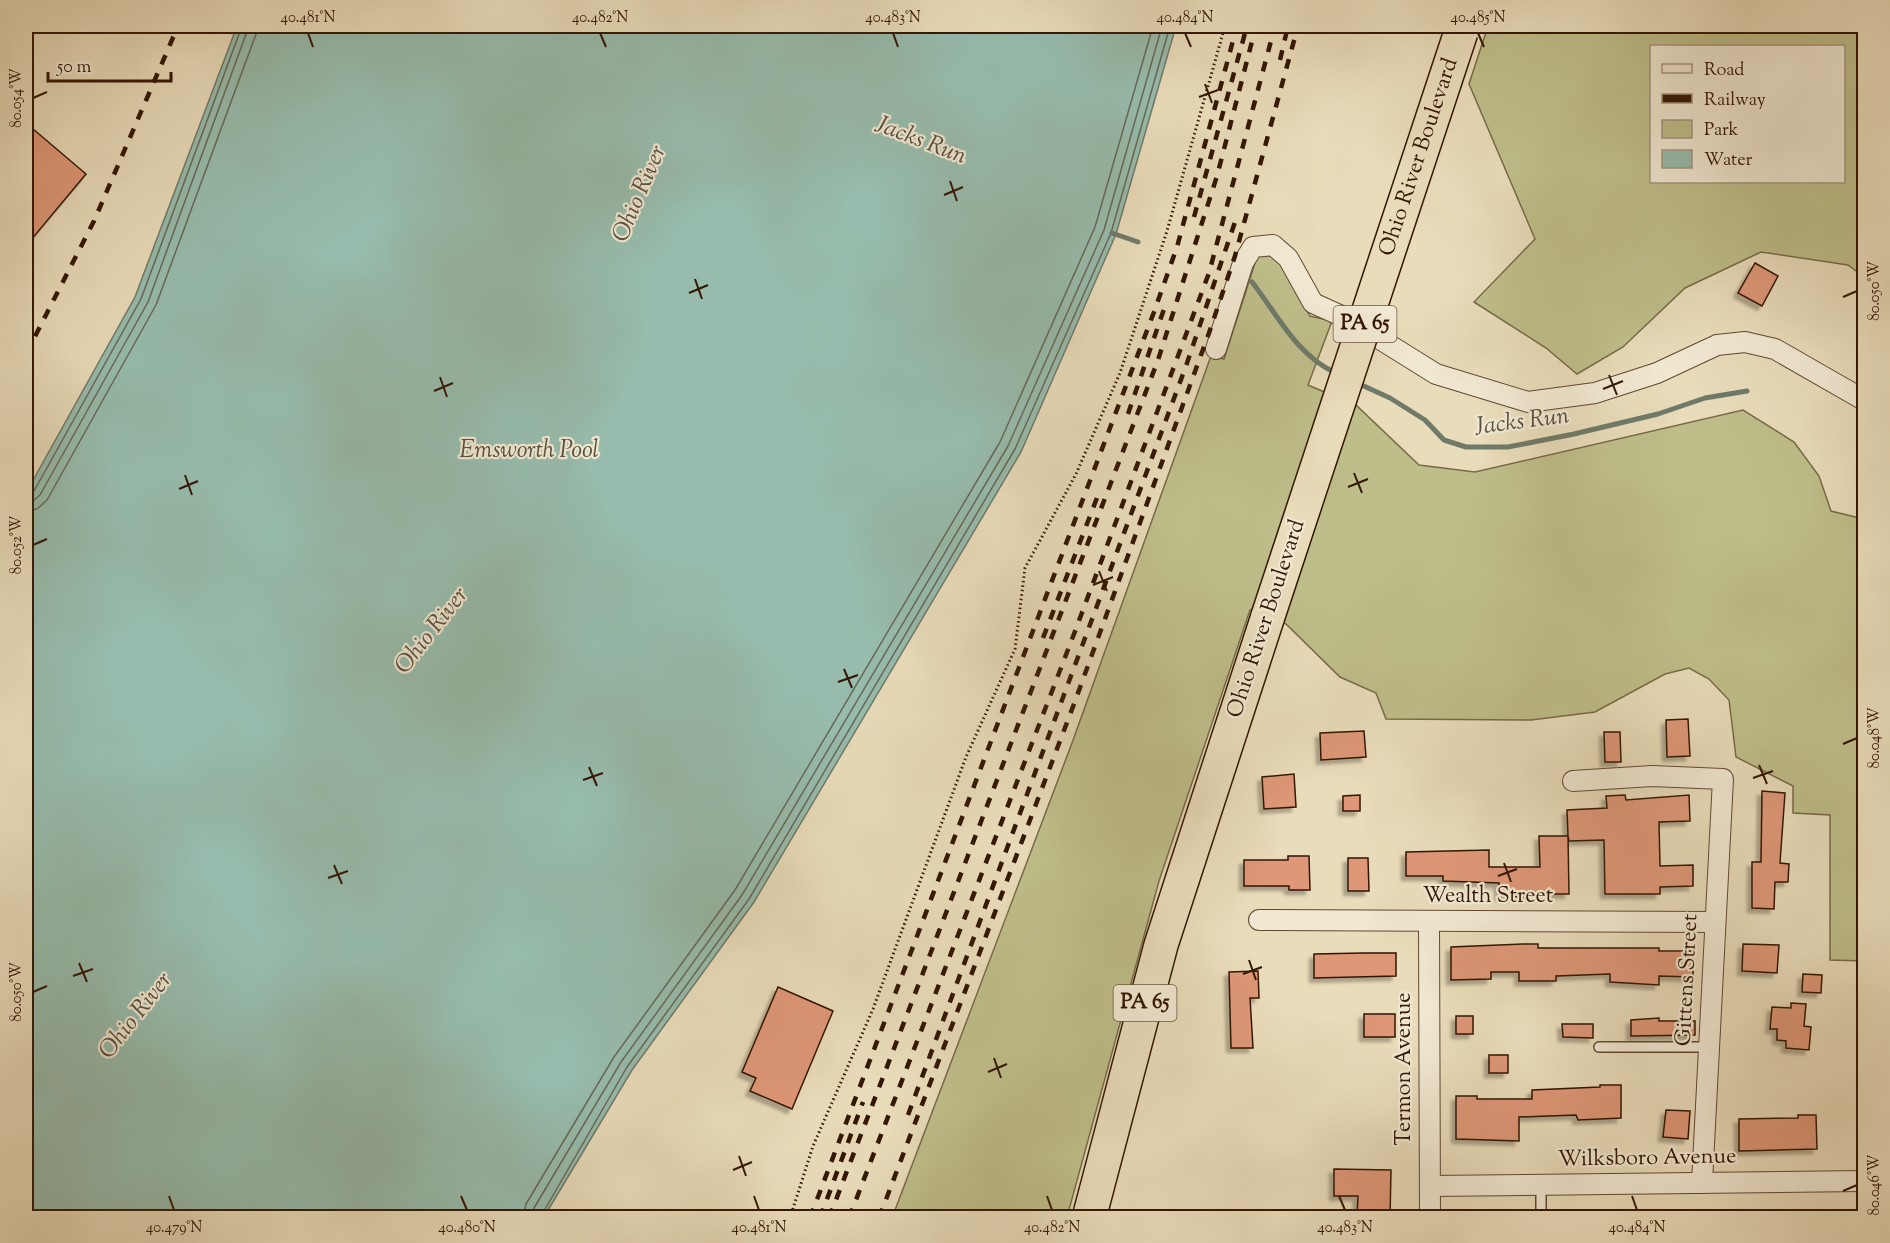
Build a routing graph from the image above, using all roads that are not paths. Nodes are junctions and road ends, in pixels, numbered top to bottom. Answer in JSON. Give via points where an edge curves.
{"nodes":[{"id":1,"x":1463,"y":26,"type":"edge"},
{"id":2,"x":1216,"y":349,"type":"dead end"},
{"id":3,"x":1864,"y":400,"type":"edge"},
{"id":4,"x":1573,"y":781,"type":"dead end"},
{"id":5,"x":1260,"y":920,"type":"dead end"},
{"id":6,"x":1429,"y":921,"type":"junction"},
{"id":7,"x":1715,"y":922,"type":"junction"},
{"id":8,"x":1599,"y":1047,"type":"dead end"},
{"id":9,"x":1709,"y":1047,"type":"junction"},
{"id":10,"x":1864,"y":1181,"type":"edge"},
{"id":11,"x":1702,"y":1183,"type":"junction"},
{"id":12,"x":1541,"y":1185,"type":"junction"},
{"id":13,"x":1430,"y":1186,"type":"junction"},
{"id":14,"x":1089,"y":1218,"type":"edge"},
{"id":15,"x":1430,"y":1218,"type":"edge"},
{"id":16,"x":1541,"y":1218,"type":"edge"}],
"edges":[{"from":1,"to":14,"type":"highway","name":"Ohio River Boulevard","number":"PA 65","bridge":true,"via":[[1161,945]]},
{"from":2,"to":3,"type":"street","via":[[1243,263],[1253,247],[1273,245],[1288,258],[1313,303],[1346,318],[1436,374],[1528,402],[1594,393],[1657,373],[1717,345],[1745,342],[1775,349]]},
{"from":4,"to":7,"type":"street","name":"Gittens Street","via":[[1652,776],[1723,779]]},
{"from":5,"to":6,"type":"street","name":"Wealth Street"},
{"from":6,"to":7,"type":"street","name":"Wealth Street"},
{"from":6,"to":13,"type":"street","name":"Termon Avenue"},
{"from":7,"to":9,"type":"street","name":"Gittens Street"},
{"from":8,"to":9,"type":"lane"},
{"from":9,"to":11,"type":"street","name":"Gittens Street"},
{"from":10,"to":11,"type":"street","name":"Wilksboro Avenue"},
{"from":11,"to":12,"type":"street","name":"Wilksboro Avenue"},
{"from":12,"to":13,"type":"street","name":"Wilksboro Avenue"},
{"from":12,"to":16,"type":"lane"},
{"from":13,"to":15,"type":"street","name":"Termon Avenue"}]}
